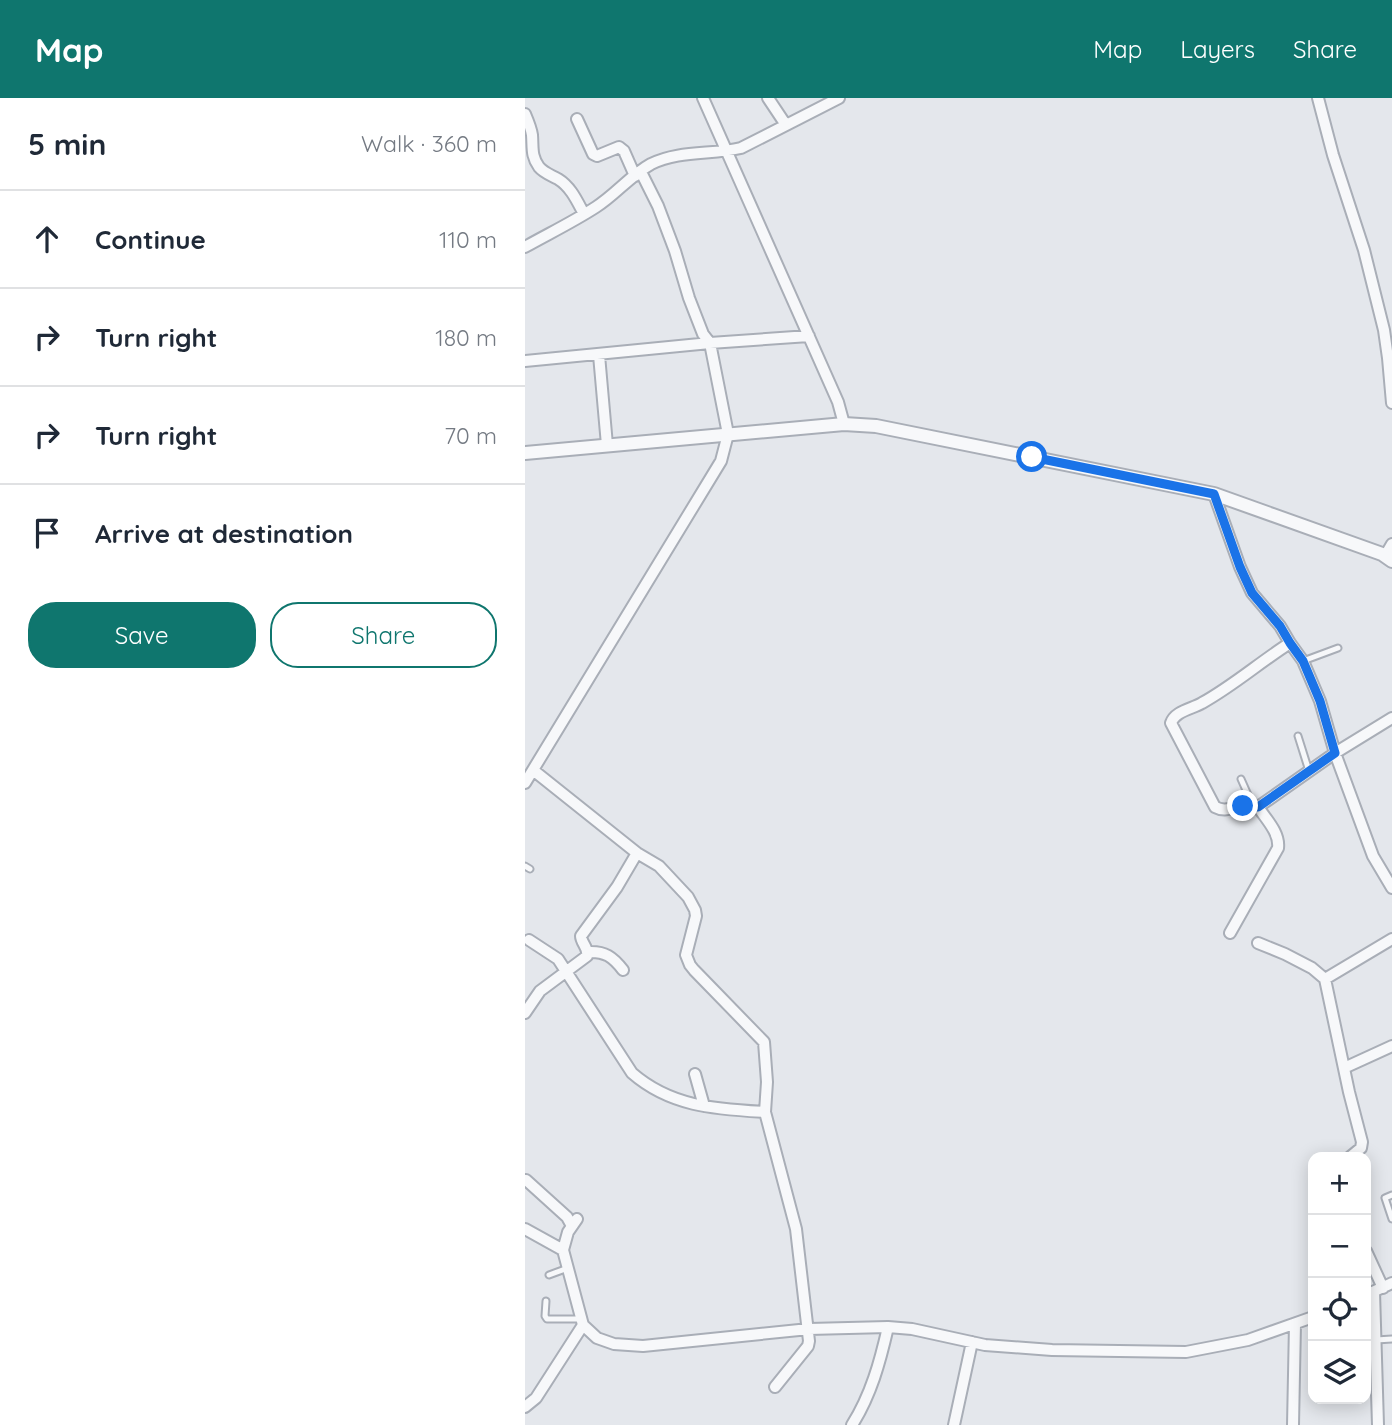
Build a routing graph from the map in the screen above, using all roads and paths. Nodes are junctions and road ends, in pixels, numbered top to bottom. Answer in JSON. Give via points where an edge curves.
{"nodes":[{"id":1,"x":703,"y":98,"type":"edge"},
{"id":2,"x":768,"y":98,"type":"edge"},
{"id":3,"x":839,"y":98,"type":"edge"},
{"id":4,"x":1318,"y":98,"type":"edge"},
{"id":5,"x":525,"y":114,"type":"edge"},
{"id":6,"x":577,"y":119,"type":"dead end"},
{"id":7,"x":786,"y":125,"type":"junction"},
{"id":8,"x":727,"y":151,"type":"junction"},
{"id":9,"x":638,"y":174,"type":"junction"},
{"id":10,"x":583,"y":214,"type":"junction"},
{"id":11,"x":525,"y":247,"type":"edge"},
{"id":12,"x":809,"y":336,"type":"junction"},
{"id":13,"x":710,"y":343,"type":"junction"},
{"id":14,"x":599,"y":355,"type":"junction"},
{"id":15,"x":525,"y":361,"type":"edge"},
{"id":16,"x":1392,"y":403,"type":"edge"},
{"id":17,"x":844,"y":424,"type":"junction"},
{"id":18,"x":727,"y":435,"type":"junction"},
{"id":19,"x":607,"y":445,"type":"junction"},
{"id":20,"x":525,"y":453,"type":"edge"},
{"id":21,"x":1214,"y":494,"type":"junction"},
{"id":22,"x":1392,"y":544,"type":"edge"},
{"id":23,"x":1388,"y":559,"type":"edge"},
{"id":24,"x":1290,"y":643,"type":"junction"},
{"id":25,"x":1338,"y":648,"type":"dead end"},
{"id":26,"x":1303,"y":661,"type":"junction"},
{"id":27,"x":1392,"y":718,"type":"edge"},
{"id":28,"x":1298,"y":736,"type":"dead end"},
{"id":29,"x":1335,"y":753,"type":"junction"},
{"id":30,"x":533,"y":770,"type":"junction"},
{"id":31,"x":1309,"y":771,"type":"junction"},
{"id":32,"x":1241,"y":779,"type":"dead end"},
{"id":33,"x":525,"y":783,"type":"edge"},
{"id":34,"x":1256,"y":806,"type":"junction"},
{"id":35,"x":637,"y":853,"type":"junction"},
{"id":36,"x":1392,"y":888,"type":"edge"},
{"id":37,"x":1230,"y":933,"type":"dead end"},
{"id":38,"x":1392,"y":939,"type":"edge"},
{"id":39,"x":529,"y":940,"type":"dead end"},
{"id":40,"x":1258,"y":943,"type":"dead end"},
{"id":41,"x":588,"y":952,"type":"junction"},
{"id":42,"x":623,"y":970,"type":"dead end"},
{"id":43,"x":567,"y":971,"type":"junction"},
{"id":44,"x":1325,"y":979,"type":"junction"},
{"id":45,"x":525,"y":1013,"type":"edge"},
{"id":46,"x":1392,"y":1046,"type":"edge"},
{"id":47,"x":1344,"y":1068,"type":"junction"},
{"id":48,"x":695,"y":1074,"type":"dead end"},
{"id":49,"x":704,"y":1106,"type":"junction"},
{"id":50,"x":765,"y":1112,"type":"junction"},
{"id":51,"x":1356,"y":1152,"type":"edge"},
{"id":52,"x":526,"y":1180,"type":"edge"},
{"id":53,"x":1392,"y":1195,"type":"edge"},
{"id":54,"x":1392,"y":1219,"type":"edge"},
{"id":55,"x":525,"y":1229,"type":"edge"},
{"id":56,"x":563,"y":1250,"type":"junction"},
{"id":57,"x":1371,"y":1266,"type":"edge"},
{"id":58,"x":568,"y":1268,"type":"junction"},
{"id":59,"x":549,"y":1275,"type":"dead end"},
{"id":60,"x":1379,"y":1290,"type":"edge"},
{"id":61,"x":546,"y":1301,"type":"dead end"},
{"id":62,"x":1308,"y":1319,"type":"edge"},
{"id":63,"x":582,"y":1322,"type":"junction"},
{"id":64,"x":1295,"y":1324,"type":"junction"},
{"id":65,"x":888,"y":1328,"type":"junction"},
{"id":66,"x":809,"y":1329,"type":"junction"},
{"id":67,"x":1392,"y":1339,"type":"edge"},
{"id":68,"x":1376,"y":1340,"type":"junction"},
{"id":69,"x":972,"y":1342,"type":"junction"},
{"id":70,"x":775,"y":1387,"type":"dead end"},
{"id":71,"x":525,"y":1390,"type":"edge"},
{"id":72,"x":536,"y":1398,"type":"junction"},
{"id":73,"x":525,"y":1407,"type":"edge"},
{"id":74,"x":852,"y":1425,"type":"edge"},
{"id":75,"x":954,"y":1425,"type":"edge"},
{"id":76,"x":1293,"y":1425,"type":"edge"},
{"id":77,"x":1377,"y":1425,"type":"edge"}],
"edges":[{"from":1,"to":8,"type":"street"},
{"from":2,"to":7,"type":"street"},
{"from":3,"to":7,"type":"street"},
{"from":4,"to":16,"type":"street","via":[[1384,330]]},
{"from":5,"to":10,"type":"street","via":[[538,166],[567,186]]},
{"from":6,"to":9,"type":"street","via":[[593,154],[622,148]]},
{"from":7,"to":8,"type":"street"},
{"from":8,"to":9,"type":"street","via":[[670,157]]},
{"from":8,"to":12,"type":"street"},
{"from":9,"to":10,"type":"street"},
{"from":9,"to":13,"type":"street","via":[[658,206],[689,298]]},
{"from":10,"to":11,"type":"street"},
{"from":12,"to":13,"type":"street"},
{"from":12,"to":17,"type":"street"},
{"from":13,"to":14,"type":"street"},
{"from":13,"to":18,"type":"street"},
{"from":14,"to":15,"type":"street"},
{"from":14,"to":19,"type":"street"},
{"from":17,"to":18,"type":"street"},
{"from":17,"to":21,"type":"street","via":[[876,426]]},
{"from":18,"to":19,"type":"street"},
{"from":18,"to":30,"type":"street","via":[[721,461]]},
{"from":19,"to":20,"type":"street"},
{"from":21,"to":23,"type":"street"},
{"from":21,"to":24,"type":"street","via":[[1252,593]]},
{"from":22,"to":23,"type":"street"},
{"from":24,"to":26,"type":"street"},
{"from":24,"to":34,"type":"street","via":[[1238,681],[1175,716],[1171,723],[1215,807],[1225,811]]},
{"from":25,"to":26,"type":"lane"},
{"from":26,"to":29,"type":"street"},
{"from":27,"to":29,"type":"street"},
{"from":28,"to":31,"type":"lane"},
{"from":29,"to":31,"type":"street"},
{"from":29,"to":36,"type":"street","via":[[1373,856]]},
{"from":30,"to":33,"type":"street"},
{"from":30,"to":35,"type":"street"},
{"from":31,"to":34,"type":"street"},
{"from":32,"to":34,"type":"lane"},
{"from":34,"to":37,"type":"street","via":[[1276,834],[1278,848]]},
{"from":35,"to":41,"type":"street","via":[[581,936]]},
{"from":35,"to":50,"type":"street","via":[[659,866],[695,910],[686,955],[690,965],[764,1042]]},
{"from":38,"to":44,"type":"street"},
{"from":39,"to":43,"type":"street","via":[[558,959]]},
{"from":40,"to":44,"type":"street"},
{"from":41,"to":42,"type":"street","via":[[607,953]]},
{"from":41,"to":43,"type":"street"},
{"from":43,"to":45,"type":"street","via":[[540,991]]},
{"from":43,"to":49,"type":"street","via":[[632,1073],[680,1101]]},
{"from":44,"to":47,"type":"street"},
{"from":46,"to":47,"type":"street"},
{"from":47,"to":51,"type":"street","via":[[1362,1142]]},
{"from":48,"to":49,"type":"street"},
{"from":49,"to":50,"type":"street"},
{"from":50,"to":66,"type":"street","via":[[796,1230]]},
{"from":52,"to":56,"type":"street","via":[[575,1222]]},
{"from":53,"to":54,"type":"lane","via":[[1385,1198]]},
{"from":55,"to":56,"type":"street"},
{"from":56,"to":58,"type":"street"},
{"from":57,"to":60,"type":"street"},
{"from":58,"to":59,"type":"lane"},
{"from":58,"to":63,"type":"street"},
{"from":60,"to":68,"type":"street"},
{"from":61,"to":63,"type":"lane","via":[[547,1319]]},
{"from":62,"to":64,"type":"street"},
{"from":63,"to":66,"type":"street","via":[[597,1338],[643,1346]]},
{"from":63,"to":72,"type":"street"},
{"from":64,"to":69,"type":"street","via":[[1248,1340],[1186,1352],[1052,1350]]},
{"from":64,"to":76,"type":"street"},
{"from":65,"to":66,"type":"street"},
{"from":65,"to":69,"type":"street"},
{"from":65,"to":74,"type":"street","via":[[873,1382]]},
{"from":66,"to":70,"type":"street","via":[[808,1346]]},
{"from":67,"to":68,"type":"lane"},
{"from":68,"to":77,"type":"street"},
{"from":69,"to":75,"type":"street"},
{"from":71,"to":72,"type":"street"},
{"from":72,"to":73,"type":"street"}]}
